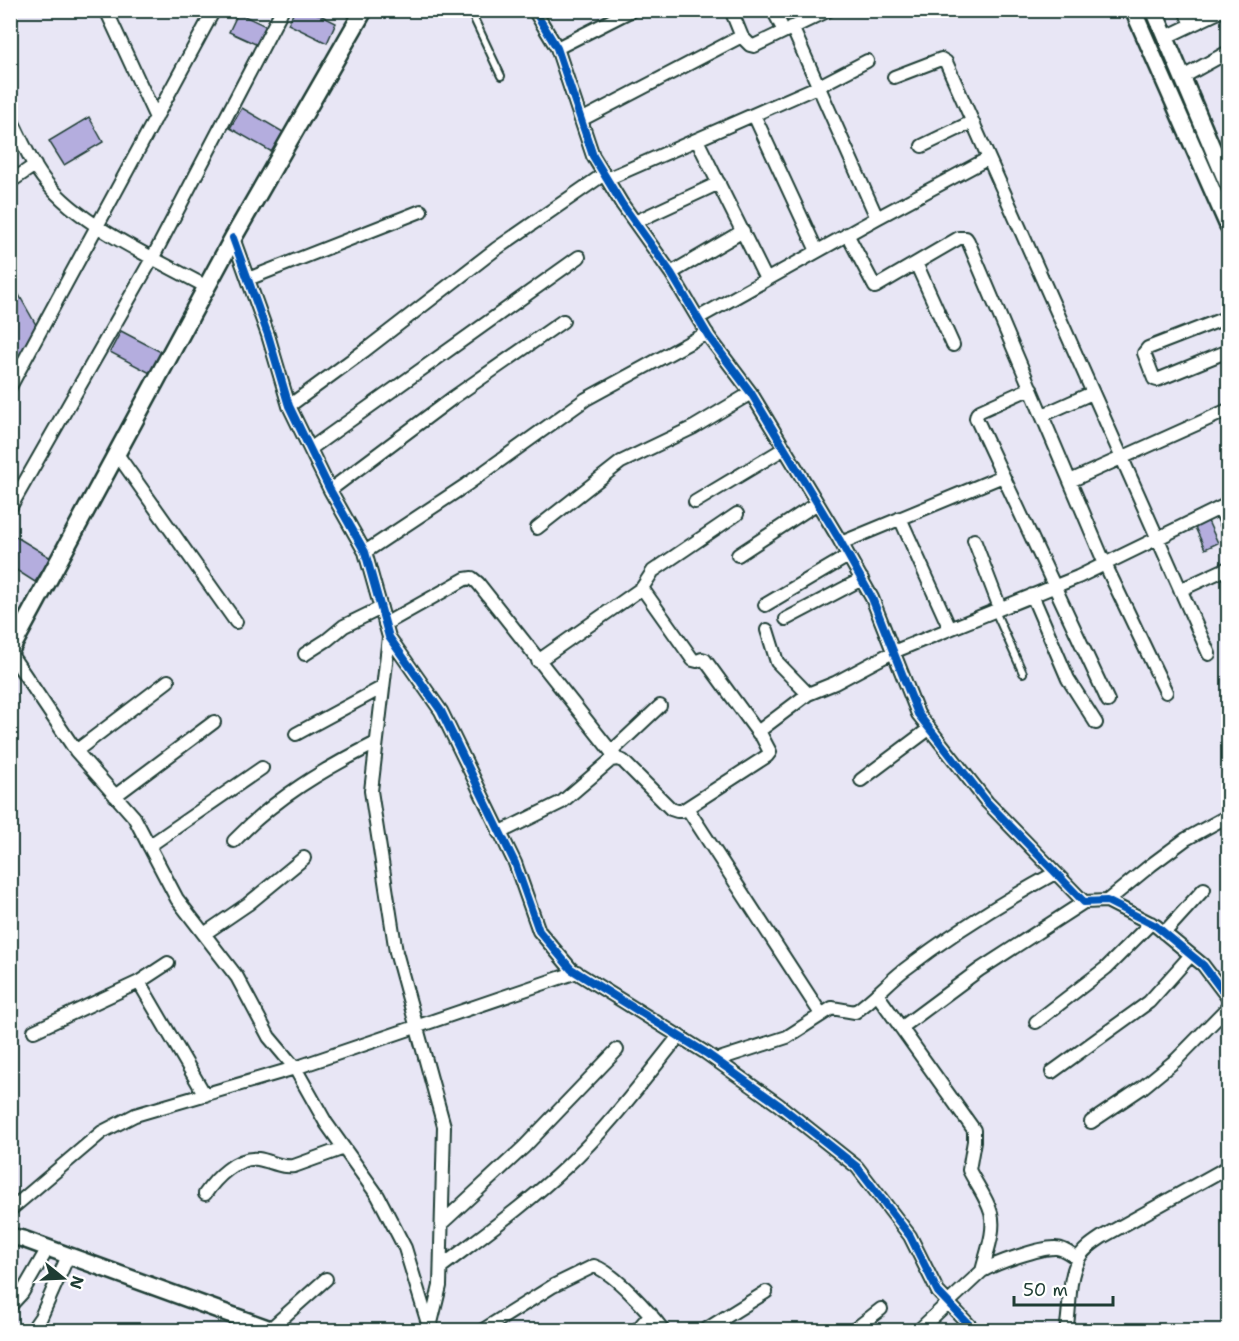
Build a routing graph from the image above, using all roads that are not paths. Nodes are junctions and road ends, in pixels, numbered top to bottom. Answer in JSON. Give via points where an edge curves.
{"nodes":[{"id":1,"x":106,"y":10,"type":"edge"},
{"id":2,"x":214,"y":10,"type":"edge"},
{"id":3,"x":282,"y":10,"type":"edge"},
{"id":4,"x":364,"y":10,"type":"edge"},
{"id":5,"x":470,"y":10,"type":"edge"},
{"id":6,"x":534,"y":10,"type":"edge"},
{"id":7,"x":632,"y":10,"type":"edge"},
{"id":8,"x":731,"y":10,"type":"edge"},
{"id":9,"x":773,"y":10,"type":"edge"},
{"id":10,"x":829,"y":10,"type":"edge"},
{"id":11,"x":1133,"y":10,"type":"edge"},
{"id":12,"x":1154,"y":10,"type":"edge"},
{"id":13,"x":1185,"y":10,"type":"edge"},
{"id":14,"x":1223,"y":10,"type":"edge"},
{"id":15,"x":1191,"y":25,"type":"junction"},
{"id":16,"x":788,"y":29,"type":"junction"},
{"id":17,"x":742,"y":37,"type":"junction"},
{"id":18,"x":1166,"y":37,"type":"junction"},
{"id":19,"x":557,"y":48,"type":"junction"},
{"id":20,"x":1228,"y":52,"type":"edge"},
{"id":21,"x":867,"y":61,"type":"dead end"},
{"id":22,"x":1181,"y":72,"type":"junction"},
{"id":23,"x":1162,"y":75,"type":"junction"},
{"id":24,"x":501,"y":76,"type":"dead end"},
{"id":25,"x":894,"y":77,"type":"dead end"},
{"id":26,"x":819,"y":86,"type":"junction"},
{"id":27,"x":754,"y":115,"type":"junction"},
{"id":28,"x":10,"y":117,"type":"edge"},
{"id":29,"x":156,"y":118,"type":"junction"},
{"id":30,"x":581,"y":120,"type":"junction"},
{"id":31,"x":972,"y":122,"type":"junction"},
{"id":32,"x":697,"y":140,"type":"junction"},
{"id":33,"x":922,"y":146,"type":"dead end"},
{"id":34,"x":987,"y":159,"type":"junction"},
{"id":35,"x":35,"y":165,"type":"junction"},
{"id":36,"x":605,"y":176,"type":"junction"},
{"id":37,"x":10,"y":182,"type":"edge"},
{"id":38,"x":1228,"y":182,"type":"edge"},
{"id":39,"x":719,"y":183,"type":"junction"},
{"id":40,"x":1211,"y":186,"type":"junction"},
{"id":41,"x":422,"y":211,"type":"dead end"},
{"id":42,"x":877,"y":218,"type":"junction"},
{"id":43,"x":635,"y":222,"type":"junction"},
{"id":44,"x":1228,"y":226,"type":"edge"},
{"id":45,"x":97,"y":227,"type":"junction"},
{"id":46,"x":743,"y":231,"type":"junction"},
{"id":47,"x":847,"y":234,"type":"junction"},
{"id":48,"x":233,"y":238,"type":"junction"},
{"id":49,"x":817,"y":251,"type":"junction"},
{"id":50,"x":153,"y":257,"type":"junction"},
{"id":51,"x":579,"y":257,"type":"dead end"},
{"id":52,"x":916,"y":263,"type":"junction"},
{"id":53,"x":671,"y":273,"type":"junction"},
{"id":54,"x":248,"y":279,"type":"junction"},
{"id":55,"x":766,"y":279,"type":"junction"},
{"id":56,"x":207,"y":287,"type":"junction"},
{"id":57,"x":1228,"y":317,"type":"edge"},
{"id":58,"x":698,"y":318,"type":"junction"},
{"id":59,"x":562,"y":321,"type":"dead end"},
{"id":60,"x":706,"y":333,"type":"junction"},
{"id":61,"x":953,"y":345,"type":"dead end"},
{"id":62,"x":1228,"y":351,"type":"edge"},
{"id":63,"x":10,"y":387,"type":"edge"},
{"id":64,"x":1031,"y":388,"type":"junction"},
{"id":65,"x":751,"y":393,"type":"junction"},
{"id":66,"x":1092,"y":393,"type":"junction"},
{"id":67,"x":289,"y":406,"type":"junction"},
{"id":68,"x":1228,"y":410,"type":"edge"},
{"id":69,"x":1042,"y":415,"type":"junction"},
{"id":70,"x":785,"y":448,"type":"junction"},
{"id":71,"x":310,"y":449,"type":"junction"},
{"id":72,"x":117,"y":454,"type":"junction"},
{"id":73,"x":1121,"y":458,"type":"junction"},
{"id":74,"x":1003,"y":476,"type":"junction"},
{"id":75,"x":1070,"y":481,"type":"junction"},
{"id":76,"x":330,"y":490,"type":"junction"},
{"id":77,"x":695,"y":502,"type":"dead end"},
{"id":78,"x":816,"y":504,"type":"junction"},
{"id":79,"x":1224,"y":506,"type":"edge"},
{"id":80,"x":10,"y":508,"type":"edge"},
{"id":81,"x":737,"y":514,"type":"dead end"},
{"id":82,"x":900,"y":518,"type":"junction"},
{"id":83,"x":1228,"y":526,"type":"edge"},
{"id":84,"x":537,"y":528,"type":"dead end"},
{"id":85,"x":1156,"y":539,"type":"junction"},
{"id":86,"x":974,"y":540,"type":"dead end"},
{"id":87,"x":841,"y":543,"type":"junction"},
{"id":88,"x":365,"y":552,"type":"junction"},
{"id":89,"x":738,"y":555,"type":"dead end"},
{"id":90,"x":848,"y":556,"type":"junction"},
{"id":91,"x":1105,"y":564,"type":"junction"},
{"id":92,"x":1228,"y":568,"type":"edge"},
{"id":93,"x":861,"y":579,"type":"junction"},
{"id":94,"x":1053,"y":587,"type":"junction"},
{"id":95,"x":642,"y":588,"type":"junction"},
{"id":96,"x":1180,"y":590,"type":"junction"},
{"id":97,"x":1032,"y":595,"type":"junction"},
{"id":98,"x":765,"y":605,"type":"dead end"},
{"id":99,"x":381,"y":608,"type":"junction"},
{"id":100,"x":997,"y":609,"type":"junction"},
{"id":101,"x":786,"y":619,"type":"dead end"},
{"id":102,"x":236,"y":622,"type":"dead end"},
{"id":103,"x":385,"y":624,"type":"junction"},
{"id":104,"x":950,"y":629,"type":"junction"},
{"id":105,"x":767,"y":630,"type":"dead end"},
{"id":106,"x":389,"y":637,"type":"junction"},
{"id":107,"x":10,"y":652,"type":"edge"},
{"id":108,"x":893,"y":652,"type":"junction"},
{"id":109,"x":305,"y":654,"type":"dead end"},
{"id":110,"x":1209,"y":654,"type":"dead end"},
{"id":111,"x":538,"y":661,"type":"junction"},
{"id":112,"x":1023,"y":673,"type":"dead end"},
{"id":113,"x":168,"y":681,"type":"dead end"},
{"id":114,"x":383,"y":687,"type":"junction"},
{"id":115,"x":1166,"y":692,"type":"dead end"},
{"id":116,"x":808,"y":694,"type":"junction"},
{"id":117,"x":1108,"y":701,"type":"dead end"},
{"id":118,"x":660,"y":706,"type":"dead end"},
{"id":119,"x":214,"y":722,"type":"dead end"},
{"id":120,"x":1096,"y":723,"type":"dead end"},
{"id":121,"x":929,"y":729,"type":"junction"},
{"id":122,"x":296,"y":734,"type":"dead end"},
{"id":123,"x":759,"y":734,"type":"junction"},
{"id":124,"x":376,"y":743,"type":"junction"},
{"id":125,"x":76,"y":751,"type":"junction"},
{"id":126,"x":614,"y":755,"type":"junction"},
{"id":127,"x":262,"y":768,"type":"dead end"},
{"id":128,"x":861,"y":780,"type":"dead end"},
{"id":129,"x":115,"y":796,"type":"junction"},
{"id":130,"x":687,"y":808,"type":"junction"},
{"id":131,"x":1228,"y":816,"type":"edge"},
{"id":132,"x":499,"y":833,"type":"junction"},
{"id":133,"x":234,"y":841,"type":"dead end"},
{"id":134,"x":149,"y":846,"type":"junction"},
{"id":135,"x":304,"y":858,"type":"dead end"},
{"id":136,"x":1055,"y":873,"type":"junction"},
{"id":137,"x":1204,"y":889,"type":"dead end"},
{"id":138,"x":1107,"y":901,"type":"junction"},
{"id":139,"x":1084,"y":902,"type":"junction"},
{"id":140,"x":1151,"y":923,"type":"junction"},
{"id":141,"x":1164,"y":933,"type":"junction"},
{"id":142,"x":204,"y":934,"type":"junction"},
{"id":143,"x":1191,"y":955,"type":"junction"},
{"id":144,"x":168,"y":963,"type":"dead end"},
{"id":145,"x":577,"y":972,"type":"junction"},
{"id":146,"x":139,"y":982,"type":"junction"},
{"id":147,"x":877,"y":994,"type":"junction"},
{"id":148,"x":1228,"y":998,"type":"edge"},
{"id":149,"x":1228,"y":1007,"type":"edge"},
{"id":150,"x":821,"y":1014,"type":"junction"},
{"id":151,"x":1036,"y":1022,"type":"dead end"},
{"id":152,"x":417,"y":1027,"type":"junction"},
{"id":153,"x":901,"y":1028,"type":"junction"},
{"id":154,"x":34,"y":1031,"type":"dead end"},
{"id":155,"x":679,"y":1036,"type":"junction"},
{"id":156,"x":617,"y":1050,"type":"dead end"},
{"id":157,"x":716,"y":1060,"type":"junction"},
{"id":158,"x":295,"y":1068,"type":"junction"},
{"id":159,"x":1052,"y":1072,"type":"dead end"},
{"id":160,"x":205,"y":1095,"type":"junction"},
{"id":161,"x":1090,"y":1122,"type":"dead end"},
{"id":162,"x":344,"y":1148,"type":"junction"},
{"id":163,"x":1228,"y":1167,"type":"edge"},
{"id":164,"x":204,"y":1194,"type":"dead end"},
{"id":165,"x":10,"y":1210,"type":"edge"},
{"id":166,"x":442,"y":1223,"type":"junction"},
{"id":167,"x":10,"y":1236,"type":"edge"},
{"id":168,"x":48,"y":1248,"type":"junction"},
{"id":169,"x":69,"y":1256,"type":"junction"},
{"id":170,"x":1078,"y":1259,"type":"junction"},
{"id":171,"x":441,"y":1268,"type":"junction"},
{"id":172,"x":982,"y":1271,"type":"junction"},
{"id":173,"x":326,"y":1279,"type":"dead end"},
{"id":174,"x":766,"y":1292,"type":"dead end"},
{"id":175,"x":948,"y":1303,"type":"junction"},
{"id":176,"x":10,"y":1306,"type":"edge"},
{"id":177,"x":880,"y":1309,"type":"dead end"},
{"id":178,"x":651,"y":1314,"type":"junction"},
{"id":179,"x":32,"y":1330,"type":"edge"},
{"id":180,"x":272,"y":1330,"type":"edge"},
{"id":181,"x":430,"y":1330,"type":"edge"},
{"id":182,"x":483,"y":1330,"type":"edge"},
{"id":183,"x":637,"y":1330,"type":"edge"},
{"id":184,"x":663,"y":1330,"type":"edge"},
{"id":185,"x":705,"y":1330,"type":"edge"},
{"id":186,"x":854,"y":1330,"type":"edge"},
{"id":187,"x":919,"y":1330,"type":"edge"},
{"id":188,"x":974,"y":1330,"type":"edge"},
{"id":189,"x":1066,"y":1330,"type":"edge"}],
"edges":[{"from":1,"to":29,"type":"street"},
{"from":2,"to":29,"type":"street"},
{"from":3,"to":50,"type":"street"},
{"from":4,"to":48,"type":"main road"},
{"from":5,"to":24,"type":"lane"},
{"from":6,"to":19,"type":"street"},
{"from":7,"to":19,"type":"street"},
{"from":8,"to":17,"type":"street"},
{"from":9,"to":16,"type":"street"},
{"from":10,"to":16,"type":"street"},
{"from":11,"to":23,"type":"street"},
{"from":12,"to":18,"type":"street"},
{"from":13,"to":15,"type":"street"},
{"from":14,"to":15,"type":"street"},
{"from":15,"to":18,"type":"street"},
{"from":16,"to":17,"type":"street","via":[[754,46]]},
{"from":16,"to":26,"type":"street"},
{"from":17,"to":30,"type":"street"},
{"from":18,"to":22,"type":"street"},
{"from":19,"to":30,"type":"street"},
{"from":20,"to":22,"type":"street"},
{"from":21,"to":26,"type":"street"},
{"from":22,"to":23,"type":"street"},
{"from":22,"to":38,"type":"street"},
{"from":23,"to":40,"type":"street"},
{"from":25,"to":31,"type":"street","via":[[944,60]]},
{"from":26,"to":27,"type":"street"},
{"from":26,"to":42,"type":"street"},
{"from":27,"to":32,"type":"street"},
{"from":27,"to":49,"type":"street"},
{"from":28,"to":35,"type":"street"},
{"from":29,"to":45,"type":"street"},
{"from":30,"to":36,"type":"street","via":[[593,156]]},
{"from":31,"to":33,"type":"street"},
{"from":31,"to":34,"type":"street"},
{"from":32,"to":36,"type":"street"},
{"from":32,"to":39,"type":"street"},
{"from":34,"to":42,"type":"street"},
{"from":34,"to":66,"type":"street"},
{"from":35,"to":37,"type":"street"},
{"from":35,"to":45,"type":"street","via":[[45,182]]},
{"from":36,"to":43,"type":"street"},
{"from":36,"to":67,"type":"street","via":[[496,249]]},
{"from":38,"to":40,"type":"street"},
{"from":39,"to":43,"type":"street"},
{"from":39,"to":46,"type":"street"},
{"from":40,"to":44,"type":"street"},
{"from":41,"to":54,"type":"street"},
{"from":42,"to":47,"type":"street"},
{"from":43,"to":53,"type":"street"},
{"from":45,"to":50,"type":"street"},
{"from":45,"to":63,"type":"street"},
{"from":46,"to":53,"type":"street"},
{"from":46,"to":55,"type":"street"},
{"from":47,"to":49,"type":"street"},
{"from":47,"to":52,"type":"street","via":[[875,286]]},
{"from":48,"to":54,"type":"street"},
{"from":48,"to":56,"type":"main road"},
{"from":49,"to":55,"type":"street"},
{"from":50,"to":56,"type":"street"},
{"from":50,"to":80,"type":"street"},
{"from":51,"to":71,"type":"street"},
{"from":52,"to":61,"type":"street"},
{"from":52,"to":64,"type":"street","via":[[959,238],[966,238]]},
{"from":53,"to":58,"type":"street"},
{"from":54,"to":67,"type":"street"},
{"from":55,"to":58,"type":"street"},
{"from":56,"to":72,"type":"main road"},
{"from":57,"to":62,"type":"street","via":[[1148,348],[1144,353],[1157,380]]},
{"from":58,"to":60,"type":"street"},
{"from":59,"to":76,"type":"street"},
{"from":60,"to":65,"type":"street"},
{"from":60,"to":88,"type":"street","via":[[586,399]]},
{"from":64,"to":69,"type":"street"},
{"from":64,"to":74,"type":"street","via":[[977,414]]},
{"from":65,"to":70,"type":"street"},
{"from":65,"to":84,"type":"street","via":[[694,427],[621,462]]},
{"from":66,"to":69,"type":"street"},
{"from":66,"to":73,"type":"street"},
{"from":67,"to":71,"type":"street"},
{"from":68,"to":73,"type":"street"},
{"from":69,"to":75,"type":"street"},
{"from":70,"to":77,"type":"street"},
{"from":70,"to":78,"type":"street"},
{"from":71,"to":76,"type":"street"},
{"from":72,"to":102,"type":"street"},
{"from":72,"to":107,"type":"main road"},
{"from":73,"to":75,"type":"street"},
{"from":73,"to":85,"type":"street"},
{"from":74,"to":82,"type":"street"},
{"from":74,"to":94,"type":"street"},
{"from":75,"to":91,"type":"street"},
{"from":76,"to":88,"type":"street"},
{"from":78,"to":87,"type":"street"},
{"from":78,"to":89,"type":"street"},
{"from":79,"to":83,"type":"street"},
{"from":79,"to":85,"type":"street"},
{"from":81,"to":95,"type":"street","via":[[653,571]]},
{"from":82,"to":87,"type":"street"},
{"from":82,"to":104,"type":"street"},
{"from":85,"to":91,"type":"street"},
{"from":85,"to":96,"type":"street"},
{"from":86,"to":100,"type":"street"},
{"from":87,"to":90,"type":"street"},
{"from":88,"to":99,"type":"street"},
{"from":90,"to":93,"type":"street"},
{"from":90,"to":98,"type":"street"},
{"from":91,"to":94,"type":"street"},
{"from":91,"to":115,"type":"street"},
{"from":92,"to":96,"type":"street"},
{"from":93,"to":101,"type":"street"},
{"from":93,"to":108,"type":"street"},
{"from":94,"to":97,"type":"street"},
{"from":94,"to":117,"type":"street"},
{"from":95,"to":111,"type":"street"},
{"from":95,"to":123,"type":"street","via":[[693,660],[705,660]]},
{"from":96,"to":110,"type":"street"},
{"from":97,"to":100,"type":"street"},
{"from":97,"to":120,"type":"street","via":[[1068,679]]},
{"from":99,"to":103,"type":"street"},
{"from":99,"to":109,"type":"street","via":[[344,626]]},
{"from":100,"to":104,"type":"street"},
{"from":100,"to":112,"type":"lane"},
{"from":103,"to":106,"type":"street"},
{"from":103,"to":111,"type":"street","via":[[472,578]]},
{"from":104,"to":108,"type":"street"},
{"from":105,"to":116,"type":"street","via":[[777,662]]},
{"from":106,"to":114,"type":"street"},
{"from":106,"to":132,"type":"street","via":[[441,711]]},
{"from":107,"to":125,"type":"street"},
{"from":108,"to":116,"type":"street"},
{"from":108,"to":121,"type":"street","via":[[918,714]]},
{"from":111,"to":126,"type":"street"},
{"from":113,"to":125,"type":"street"},
{"from":114,"to":122,"type":"street"},
{"from":114,"to":124,"type":"street"},
{"from":116,"to":123,"type":"street","via":[[760,728]]},
{"from":118,"to":126,"type":"street"},
{"from":119,"to":129,"type":"street"},
{"from":121,"to":128,"type":"street"},
{"from":121,"to":136,"type":"street","via":[[987,802]]},
{"from":123,"to":130,"type":"street","via":[[770,752],[767,756]]},
{"from":124,"to":133,"type":"street","via":[[312,777]]},
{"from":124,"to":152,"type":"street","via":[[371,791],[380,858],[396,952]]},
{"from":125,"to":129,"type":"street"},
{"from":126,"to":130,"type":"street","via":[[671,808]]},
{"from":126,"to":132,"type":"street","via":[[562,802]]},
{"from":127,"to":134,"type":"street"},
{"from":129,"to":134,"type":"street","via":[[134,818]]},
{"from":130,"to":150,"type":"street"},
{"from":131,"to":138,"type":"street","via":[[1186,839]]},
{"from":132,"to":145,"type":"street","via":[[515,863],[539,931]]},
{"from":134,"to":142,"type":"street","via":[[177,899]]},
{"from":135,"to":142,"type":"street"},
{"from":136,"to":139,"type":"street"},
{"from":136,"to":147,"type":"street","via":[[994,906],[903,970]]},
{"from":137,"to":141,"type":"street"},
{"from":138,"to":139,"type":"street"},
{"from":138,"to":140,"type":"street"},
{"from":139,"to":153,"type":"street","via":[[979,970]]},
{"from":140,"to":141,"type":"street"},
{"from":140,"to":151,"type":"street","via":[[1106,968]]},
{"from":141,"to":143,"type":"street"},
{"from":142,"to":158,"type":"street","via":[[237,977],[269,1037]]},
{"from":143,"to":148,"type":"street","via":[[1203,964]]},
{"from":143,"to":159,"type":"street","via":[[1149,1002]]},
{"from":144,"to":146,"type":"street"},
{"from":145,"to":152,"type":"street"},
{"from":145,"to":155,"type":"street"},
{"from":146,"to":154,"type":"street"},
{"from":146,"to":160,"type":"street"},
{"from":147,"to":150,"type":"street","via":[[855,1012],[832,1008]]},
{"from":147,"to":153,"type":"street"},
{"from":149,"to":161,"type":"street","via":[[1176,1060]]},
{"from":150,"to":157,"type":"street","via":[[787,1037]]},
{"from":152,"to":158,"type":"street"},
{"from":152,"to":166,"type":"street","via":[[444,1126]]},
{"from":153,"to":172,"type":"street","via":[[974,1130],[969,1170],[992,1216]]},
{"from":155,"to":157,"type":"street"},
{"from":155,"to":171,"type":"street","via":[[621,1108],[566,1167]]},
{"from":156,"to":166,"type":"street","via":[[524,1147]]},
{"from":157,"to":175,"type":"street","via":[[857,1167],[910,1236],[938,1292]]},
{"from":158,"to":160,"type":"street"},
{"from":158,"to":162,"type":"street"},
{"from":160,"to":165,"type":"street","via":[[135,1115],[102,1132]]},
{"from":162,"to":164,"type":"street","via":[[294,1166],[256,1159],[243,1161],[222,1174]]},
{"from":162,"to":181,"type":"street","via":[[378,1196],[405,1248]]},
{"from":163,"to":170,"type":"street","via":[[1101,1237]]},
{"from":166,"to":171,"type":"street"},
{"from":167,"to":168,"type":"street"},
{"from":168,"to":169,"type":"street"},
{"from":168,"to":176,"type":"street"},
{"from":169,"to":179,"type":"street"},
{"from":169,"to":180,"type":"street"},
{"from":170,"to":172,"type":"street","via":[[1054,1248],[1003,1261]]},
{"from":170,"to":189,"type":"street"},
{"from":171,"to":181,"type":"street"},
{"from":172,"to":175,"type":"street"},
{"from":173,"to":180,"type":"street"},
{"from":174,"to":185,"type":"street"},
{"from":175,"to":187,"type":"street"},
{"from":175,"to":188,"type":"street"},
{"from":177,"to":186,"type":"street"},
{"from":178,"to":182,"type":"street","via":[[608,1273],[594,1266]]},
{"from":178,"to":183,"type":"street"},
{"from":178,"to":184,"type":"street"}]}
